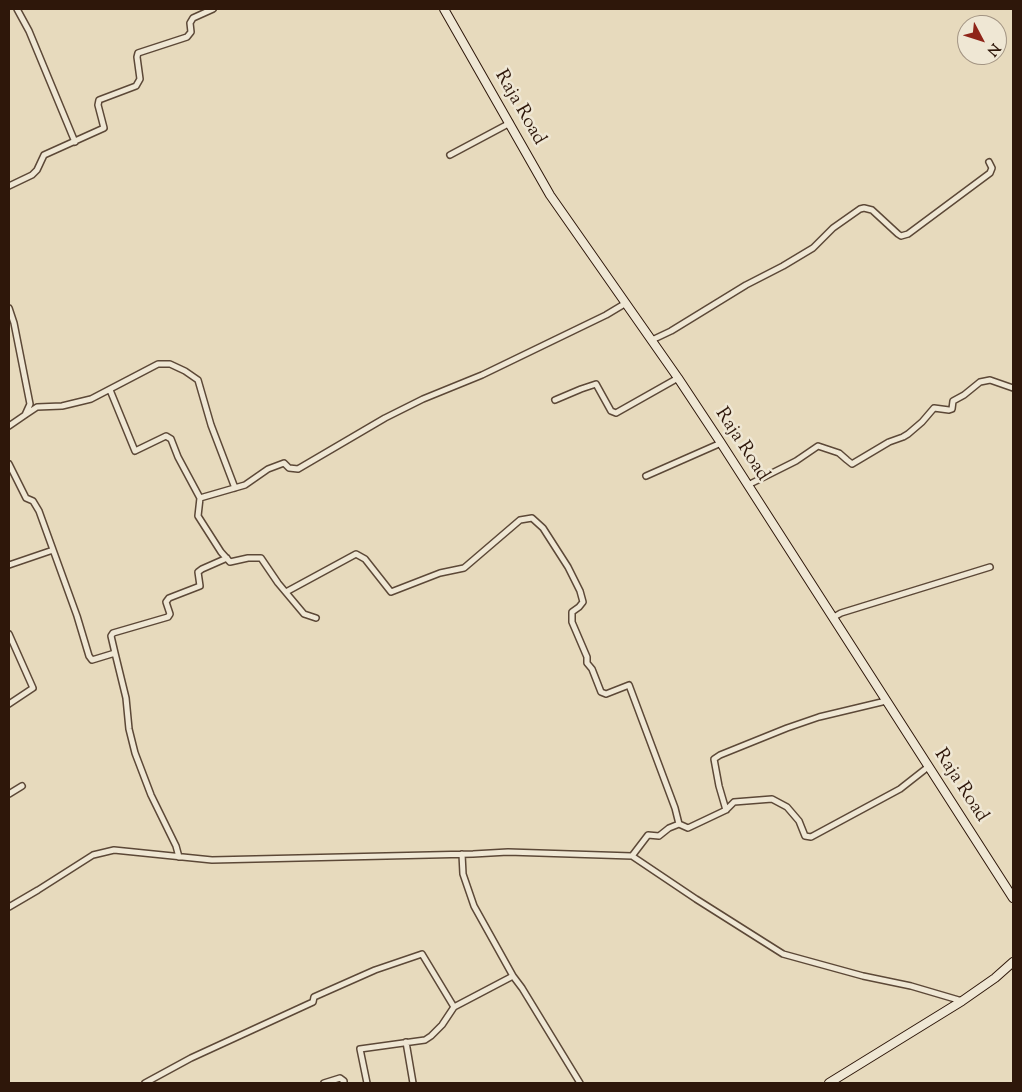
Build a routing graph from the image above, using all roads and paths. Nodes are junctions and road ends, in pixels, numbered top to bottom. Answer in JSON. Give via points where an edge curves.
{"nodes":[{"id":1,"x":17,"y":9,"type":"edge"},
{"id":2,"x":213,"y":9,"type":"edge"},
{"id":3,"x":444,"y":9,"type":"edge"},
{"id":4,"x":510,"y":123,"type":"junction"},
{"id":5,"x":75,"y":142,"type":"junction"},
{"id":6,"x":450,"y":155,"type":"dead end"},
{"id":7,"x":989,"y":162,"type":"dead end"},
{"id":8,"x":9,"y":186,"type":"edge"},
{"id":9,"x":626,"y":303,"type":"junction"},
{"id":10,"x":9,"y":308,"type":"edge"},
{"id":11,"x":652,"y":340,"type":"junction"},
{"id":12,"x":678,"y":378,"type":"junction"},
{"id":13,"x":1013,"y":388,"type":"edge"},
{"id":14,"x":110,"y":390,"type":"junction"},
{"id":15,"x":555,"y":400,"type":"dead end"},
{"id":16,"x":25,"y":415,"type":"junction"},
{"id":17,"x":9,"y":426,"type":"edge"},
{"id":18,"x":721,"y":443,"type":"junction"},
{"id":19,"x":9,"y":464,"type":"edge"},
{"id":20,"x":646,"y":476,"type":"dead end"},
{"id":21,"x":748,"y":485,"type":"junction"},
{"id":22,"x":235,"y":488,"type":"junction"},
{"id":23,"x":200,"y":498,"type":"junction"},
{"id":24,"x":53,"y":550,"type":"junction"},
{"id":25,"x":227,"y":558,"type":"junction"},
{"id":26,"x":9,"y":565,"type":"edge"},
{"id":27,"x":990,"y":567,"type":"dead end"},
{"id":28,"x":286,"y":592,"type":"junction"},
{"id":29,"x":834,"y":617,"type":"junction"},
{"id":30,"x":316,"y":618,"type":"dead end"},
{"id":31,"x":9,"y":634,"type":"edge"},
{"id":32,"x":115,"y":653,"type":"junction"},
{"id":33,"x":886,"y":701,"type":"junction"},
{"id":34,"x":9,"y":704,"type":"edge"},
{"id":35,"x":928,"y":767,"type":"junction"},
{"id":36,"x":22,"y":786,"type":"dead end"},
{"id":37,"x":9,"y":794,"type":"edge"},
{"id":38,"x":726,"y":810,"type":"junction"},
{"id":39,"x":679,"y":824,"type":"junction"},
{"id":40,"x":462,"y":854,"type":"junction"},
{"id":41,"x":632,"y":856,"type":"junction"},
{"id":42,"x":179,"y":857,"type":"junction"},
{"id":43,"x":1013,"y":898,"type":"edge"},
{"id":44,"x":9,"y":907,"type":"edge"},
{"id":45,"x":1013,"y":962,"type":"edge"},
{"id":46,"x":513,"y":976,"type":"junction"},
{"id":47,"x":962,"y":1001,"type":"junction"},
{"id":48,"x":454,"y":1008,"type":"junction"},
{"id":49,"x":406,"y":1042,"type":"junction"},
{"id":50,"x":145,"y":1083,"type":"edge"},
{"id":51,"x":324,"y":1083,"type":"edge"},
{"id":52,"x":344,"y":1083,"type":"edge"},
{"id":53,"x":367,"y":1083,"type":"edge"},
{"id":54,"x":413,"y":1083,"type":"edge"},
{"id":55,"x":580,"y":1083,"type":"edge"},
{"id":56,"x":829,"y":1083,"type":"edge"}],
"edges":[{"from":1,"to":5,"type":"street"},
{"from":2,"to":5,"type":"street","via":[[193,18],[187,37],[138,53],[140,80],[136,86],[99,100],[104,128]]},
{"from":3,"to":4,"type":"street","name":"Raja Road"},
{"from":4,"to":6,"type":"street"},
{"from":4,"to":9,"type":"street","name":"Raja Road","via":[[550,195]]},
{"from":5,"to":8,"type":"street","via":[[44,155],[37,170]]},
{"from":7,"to":11,"type":"street","via":[[990,173],[908,234],[898,234],[872,210],[860,209],[833,228],[813,248]]},
{"from":9,"to":11,"type":"street","name":"Raja Road"},
{"from":9,"to":22,"type":"street","via":[[385,418],[298,469],[289,468],[284,463]]},
{"from":10,"to":16,"type":"street","via":[[30,404]]},
{"from":11,"to":12,"type":"street","name":"Raja Road"},
{"from":12,"to":15,"type":"street","via":[[616,412],[611,411],[596,384]]},
{"from":12,"to":18,"type":"street","name":"Raja Road"},
{"from":13,"to":21,"type":"street","via":[[990,380],[980,382],[954,401],[949,410],[934,408],[908,434],[852,464],[839,453],[818,446]]},
{"from":14,"to":16,"type":"street","via":[[81,402],[37,407]]},
{"from":14,"to":22,"type":"street","via":[[158,364],[170,364],[198,380]]},
{"from":14,"to":23,"type":"street","via":[[135,451],[166,436],[171,439]]},
{"from":16,"to":17,"type":"street"},
{"from":18,"to":20,"type":"street"},
{"from":18,"to":21,"type":"street","name":"Raja Road"},
{"from":19,"to":24,"type":"street","via":[[26,498],[33,501],[39,511]]},
{"from":21,"to":29,"type":"street","name":"Raja Road"},
{"from":22,"to":23,"type":"street"},
{"from":23,"to":25,"type":"street","via":[[198,516]]},
{"from":24,"to":26,"type":"street"},
{"from":24,"to":32,"type":"street","via":[[89,656],[92,660]]},
{"from":25,"to":28,"type":"street","via":[[230,562],[260,558]]},
{"from":25,"to":32,"type":"street","via":[[198,572],[200,586],[168,598],[168,617],[113,633]]},
{"from":27,"to":29,"type":"street","via":[[841,612]]},
{"from":28,"to":30,"type":"street","via":[[304,614]]},
{"from":28,"to":39,"type":"street","via":[[356,554],[365,559],[391,592],[440,573],[464,568],[520,520],[532,518],[543,528],[580,591],[583,602],[572,612],[572,622],[601,692],[606,694],[629,685]]},
{"from":29,"to":33,"type":"street","name":"Raja Road"},
{"from":31,"to":34,"type":"street","via":[[33,688]]},
{"from":32,"to":42,"type":"street","via":[[135,753]]},
{"from":33,"to":35,"type":"street","name":"Raja Road"},
{"from":33,"to":38,"type":"street","via":[[819,717],[714,759]]},
{"from":35,"to":38,"type":"street","via":[[900,789],[810,837],[805,836],[799,821],[787,807],[772,799],[734,802]]},
{"from":35,"to":43,"type":"street","name":"Raja Road"},
{"from":36,"to":37,"type":"street"},
{"from":38,"to":39,"type":"street","via":[[688,828]]},
{"from":39,"to":41,"type":"street","via":[[659,836],[648,835]]},
{"from":40,"to":41,"type":"street","via":[[508,852]]},
{"from":40,"to":42,"type":"street","via":[[212,860]]},
{"from":40,"to":46,"type":"street","via":[[463,874],[474,906]]},
{"from":41,"to":47,"type":"street","via":[[783,954]]},
{"from":42,"to":44,"type":"street","via":[[114,850],[93,855]]},
{"from":45,"to":47,"type":"street"},
{"from":46,"to":48,"type":"street"},
{"from":46,"to":55,"type":"street"},
{"from":47,"to":56,"type":"street"},
{"from":48,"to":49,"type":"street","via":[[431,1036]]},
{"from":48,"to":50,"type":"street","via":[[422,954],[375,970],[314,998],[313,1002],[190,1058]]},
{"from":49,"to":53,"type":"street","via":[[360,1049]]},
{"from":49,"to":54,"type":"street"},
{"from":51,"to":52,"type":"street","via":[[340,1078]]}]}
